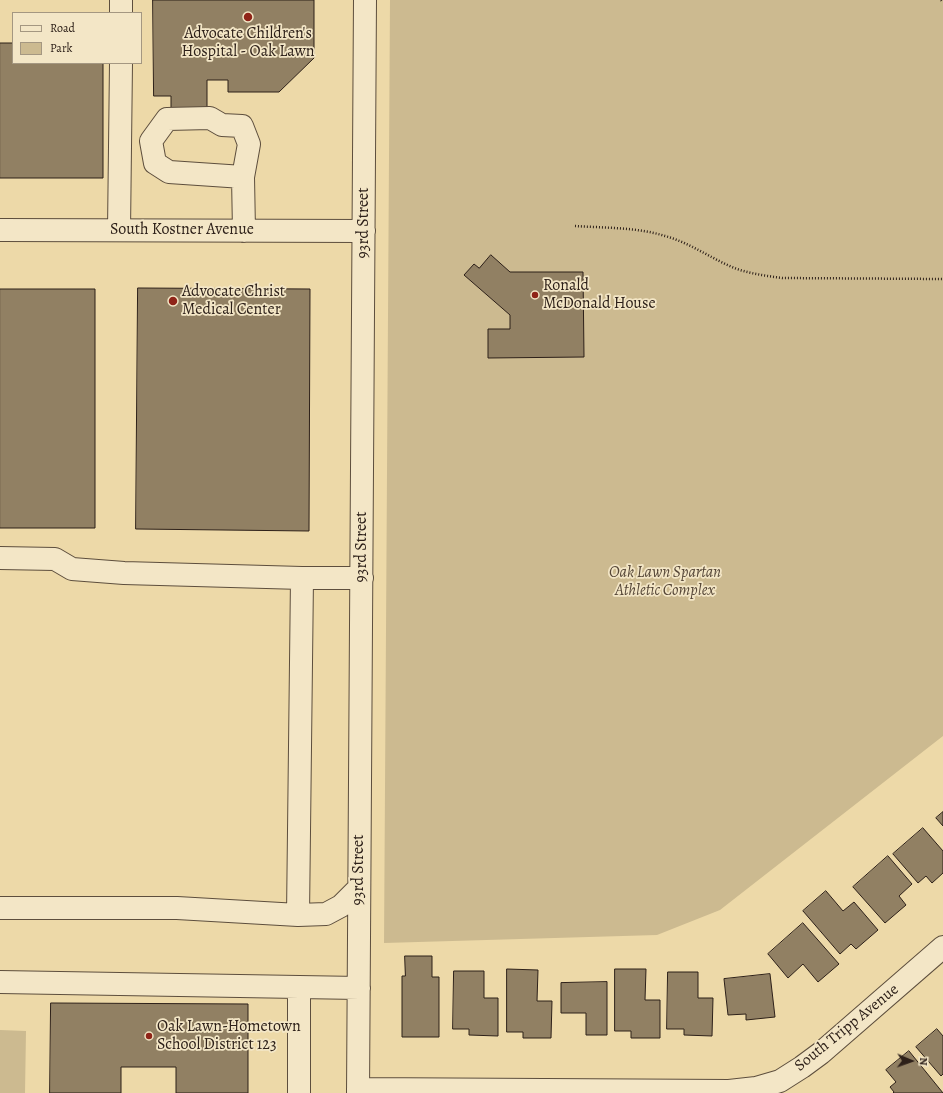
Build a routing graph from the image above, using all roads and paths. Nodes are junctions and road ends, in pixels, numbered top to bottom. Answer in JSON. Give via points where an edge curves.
{"nodes":[{"id":1,"x":121,"y":0,"type":"edge"},
{"id":2,"x":366,"y":0,"type":"edge"},
{"id":3,"x":121,"y":12,"type":"edge"},
{"id":4,"x":120,"y":64,"type":"edge"},
{"id":5,"x":243,"y":177,"type":"junction"},
{"id":6,"x":575,"y":226,"type":"dead end"},
{"id":7,"x":0,"y":230,"type":"edge"},
{"id":8,"x":119,"y":230,"type":"junction"},
{"id":9,"x":244,"y":230,"type":"junction"},
{"id":10,"x":364,"y":231,"type":"junction"},
{"id":11,"x":943,"y":279,"type":"edge"},
{"id":12,"x":0,"y":558,"type":"edge"},
{"id":13,"x":302,"y":578,"type":"junction"},
{"id":14,"x":362,"y":578,"type":"junction"},
{"id":15,"x":359,"y":888,"type":"junction"},
{"id":16,"x":299,"y":907,"type":"junction"},
{"id":17,"x":0,"y":908,"type":"edge"},
{"id":18,"x":943,"y":947,"type":"edge"},
{"id":19,"x":0,"y":982,"type":"edge"},
{"id":20,"x":299,"y":987,"type":"junction"},
{"id":21,"x":359,"y":988,"type":"junction"},
{"id":22,"x":358,"y":1091,"type":"edge"},
{"id":23,"x":299,"y":1093,"type":"edge"}],
"edges":[{"from":1,"to":3,"type":"street"},
{"from":2,"to":10,"type":"street","name":"93rd Street"},
{"from":4,"to":8,"type":"street"},
{"from":5,"to":5,"type":"street","via":[[249,144],[242,126],[222,125],[207,129],[168,130],[161,128],[151,141],[155,163],[168,172]]},
{"from":5,"to":9,"type":"street"},
{"from":6,"to":11,"type":"path","via":[[624,229],[665,236],[736,269],[760,275],[782,278]]},
{"from":7,"to":8,"type":"street","name":"South Kostner Avenue"},
{"from":8,"to":9,"type":"street","name":"South Kostner Avenue"},
{"from":9,"to":10,"type":"street","name":"South Kostner Avenue"},
{"from":10,"to":14,"type":"street","name":"93rd Street"},
{"from":12,"to":13,"type":"street","via":[[55,559],[72,569],[124,573]]},
{"from":13,"to":14,"type":"street"},
{"from":13,"to":16,"type":"street"},
{"from":14,"to":15,"type":"street","name":"93rd Street"},
{"from":15,"to":16,"type":"street","via":[[341,906],[326,914]]},
{"from":15,"to":21,"type":"street","name":"93rd Street"},
{"from":16,"to":17,"type":"street"},
{"from":18,"to":22,"type":"street","name":"South Tripp Avenue","via":[[821,1054],[780,1081],[756,1088],[729,1091]]},
{"from":19,"to":20,"type":"street"},
{"from":20,"to":21,"type":"street"},
{"from":20,"to":23,"type":"street"},
{"from":21,"to":22,"type":"street","name":"93rd Street"}]}
